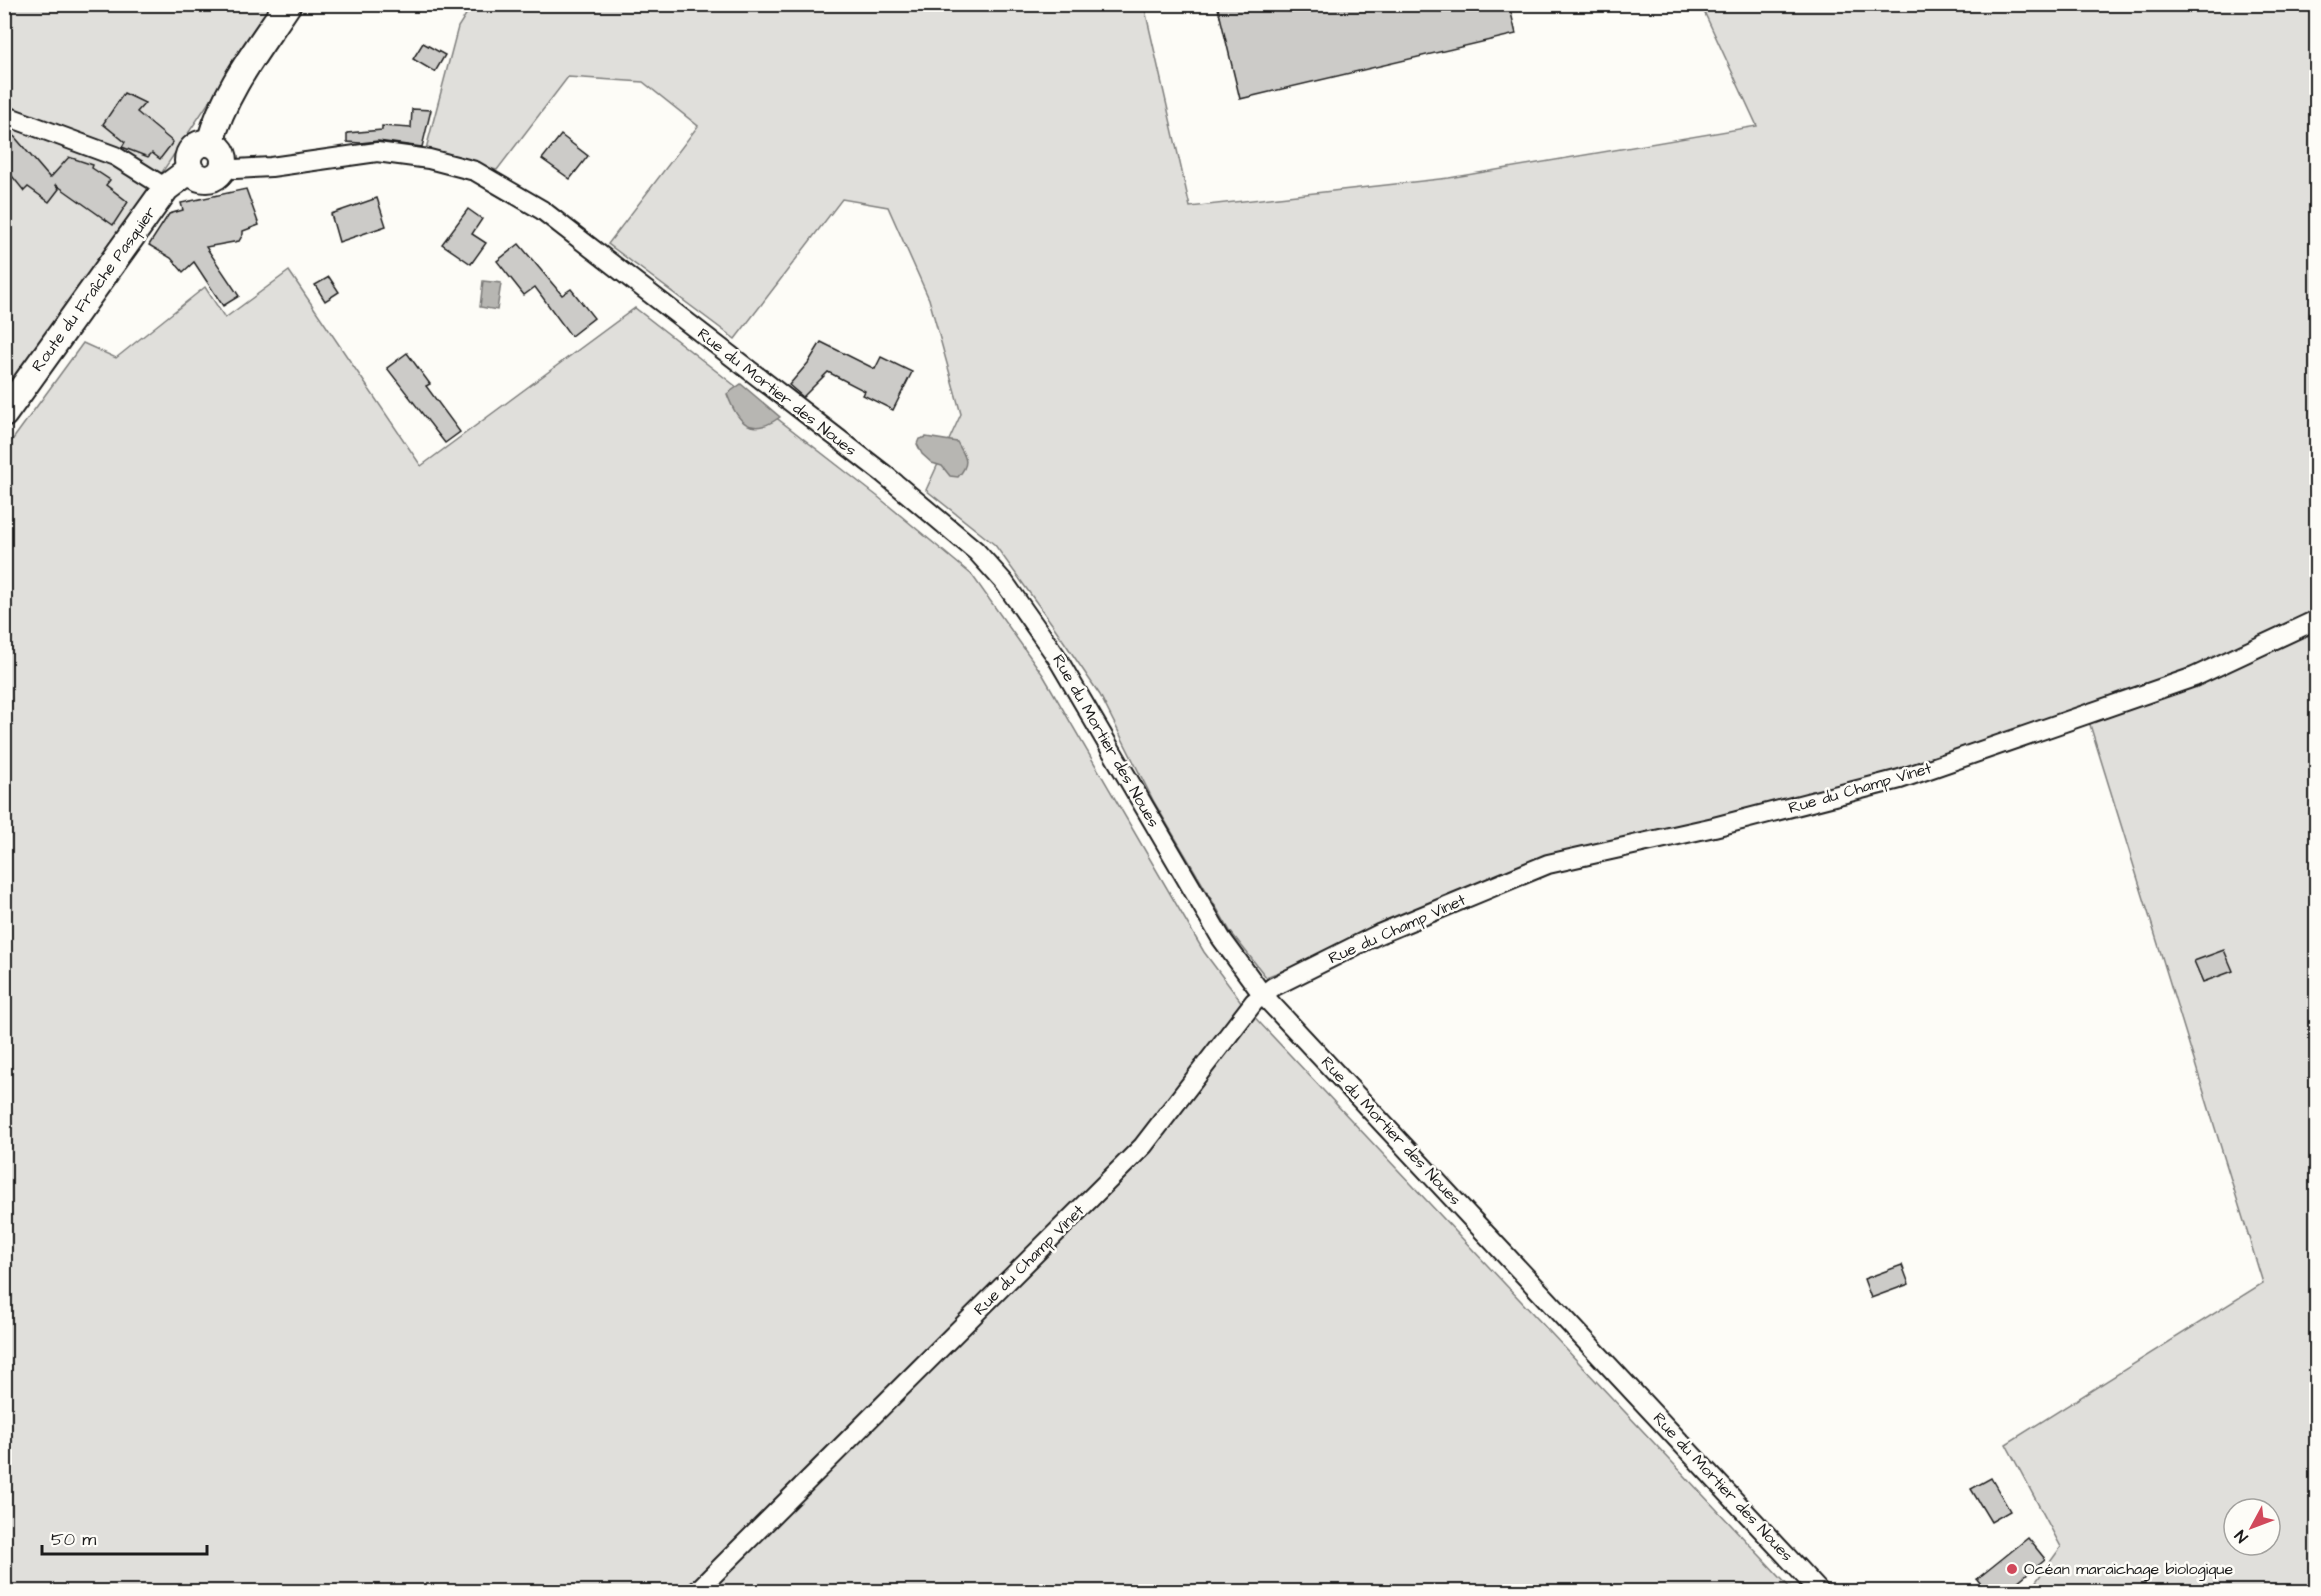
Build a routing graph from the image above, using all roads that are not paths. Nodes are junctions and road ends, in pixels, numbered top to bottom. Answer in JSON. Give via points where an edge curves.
{"nodes":[{"id":1,"x":288,"y":4,"type":"edge"},
{"id":2,"x":4,"y":115,"type":"edge"},
{"id":3,"x":210,"y":143,"type":"junction"},
{"id":4,"x":224,"y":166,"type":"junction"},
{"id":5,"x":190,"y":170,"type":"junction"},
{"id":6,"x":166,"y":188,"type":"junction"},
{"id":7,"x":4,"y":414,"type":"edge"},
{"id":8,"x":2316,"y":620,"type":"edge"},
{"id":9,"x":1262,"y":994,"type":"junction"},
{"id":10,"x":696,"y":1592,"type":"edge"},
{"id":11,"x":1820,"y":1592,"type":"edge"}],
"edges":[{"from":1,"to":3,"type":"main road","via":[[227,96]]},
{"from":2,"to":6,"type":"street","via":[[114,156]]},
{"from":3,"to":4,"type":"main road","via":[[222,152]]},
{"from":3,"to":5,"type":"main road","via":[[194,146],[189,153]]},
{"from":4,"to":5,"type":"main road","via":[[220,173],[204,179]]},
{"from":4,"to":9,"type":"street","name":"Rue du Mortier des Noues","via":[[271,167],[377,152],[476,171],[542,210],[884,474],[976,551],[1004,582],[1056,656],[1221,938]]},
{"from":5,"to":6,"type":"main road","name":"Route du Fraîche Pasquier"},
{"from":6,"to":7,"type":"main road","name":"Route du Fraîche Pasquier"},
{"from":8,"to":9,"type":"street","name":"Rue du Champ Vinet","via":[[2194,677],[1900,780],[1548,864],[1380,934]]},
{"from":9,"to":10,"type":"street","name":"Rue du Champ Vinet","via":[[1143,1146]]},
{"from":9,"to":11,"type":"street","name":"Rue du Mortier des Noues"}]}
